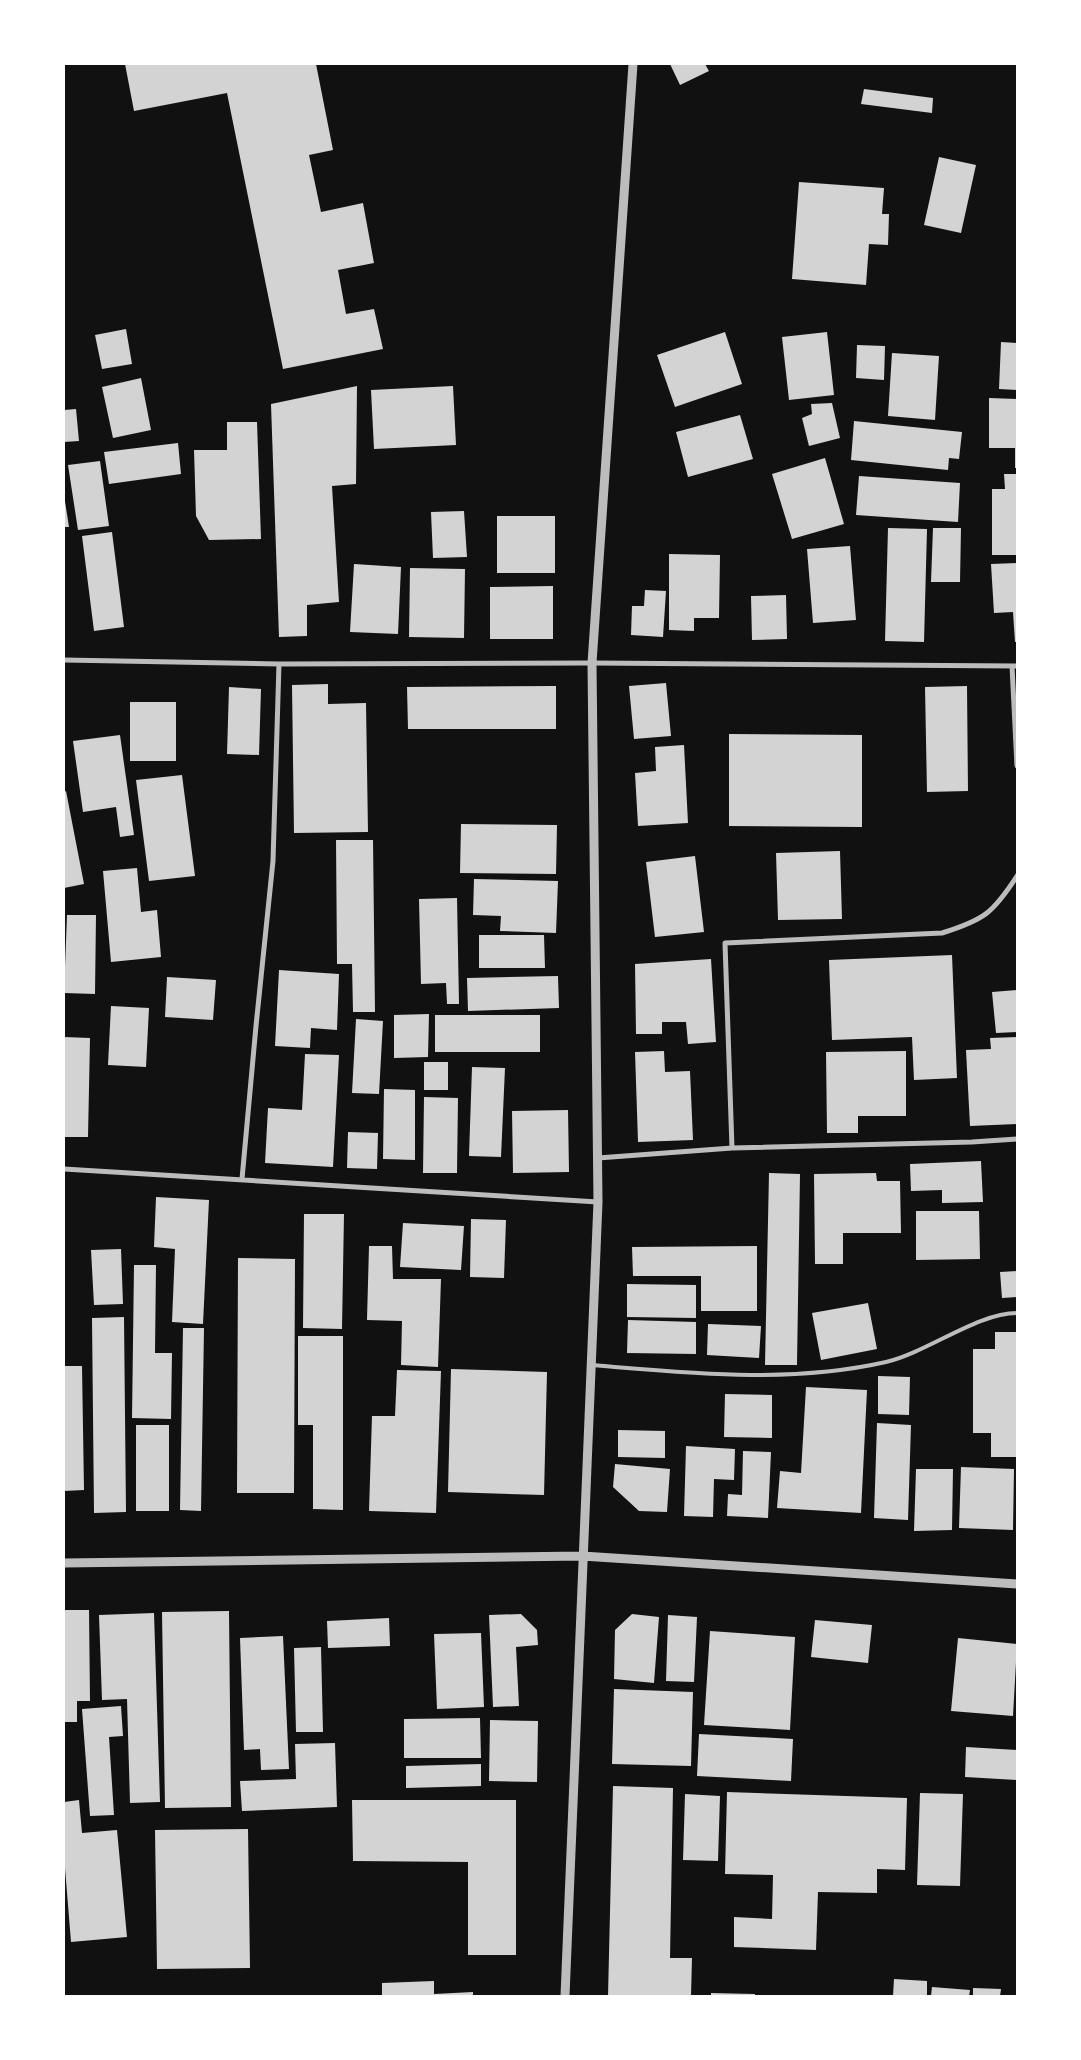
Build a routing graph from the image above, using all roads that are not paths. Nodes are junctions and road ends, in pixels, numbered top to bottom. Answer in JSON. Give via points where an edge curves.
{"nodes":[{"id":1,"x":633,"y":64,"type":"edge"},
{"id":2,"x":64,"y":660,"type":"edge"},
{"id":3,"x":592,"y":663,"type":"junction"},
{"id":4,"x":279,"y":664,"type":"junction"},
{"id":5,"x":1015,"y":666,"type":"edge"},
{"id":6,"x":1017,"y":766,"type":"edge"},
{"id":7,"x":1017,"y":876,"type":"edge"},
{"id":8,"x":1017,"y":1138,"type":"edge"},
{"id":9,"x":732,"y":1148,"type":"junction"},
{"id":10,"x":598,"y":1158,"type":"junction"},
{"id":11,"x":64,"y":1169,"type":"edge"},
{"id":12,"x":242,"y":1179,"type":"junction"},
{"id":13,"x":598,"y":1202,"type":"junction"},
{"id":14,"x":1017,"y":1313,"type":"edge"},
{"id":15,"x":591,"y":1365,"type":"junction"},
{"id":16,"x":582,"y":1556,"type":"junction"},
{"id":17,"x":64,"y":1564,"type":"edge"},
{"id":18,"x":1017,"y":1584,"type":"edge"},
{"id":19,"x":565,"y":1996,"type":"edge"}],
"edges":[{"from":1,"to":3,"type":"street"},
{"from":2,"to":4,"type":"street"},
{"from":3,"to":4,"type":"street"},
{"from":3,"to":5,"type":"street"},
{"from":3,"to":10,"type":"street"},
{"from":4,"to":12,"type":"street","via":[[274,861]]},
{"from":5,"to":6,"type":"street"},
{"from":7,"to":9,"type":"street","via":[[1001,902],[975,923],[942,933],[725,943]]},
{"from":8,"to":9,"type":"street"},
{"from":9,"to":10,"type":"street"},
{"from":10,"to":13,"type":"street"},
{"from":11,"to":12,"type":"street"},
{"from":12,"to":13,"type":"street"},
{"from":13,"to":15,"type":"street"},
{"from":14,"to":15,"type":"lane","via":[[974,1325],[887,1362],[813,1374],[721,1375]]},
{"from":15,"to":16,"type":"street"},
{"from":16,"to":17,"type":"street"},
{"from":16,"to":18,"type":"street"},
{"from":16,"to":19,"type":"street"}]}
